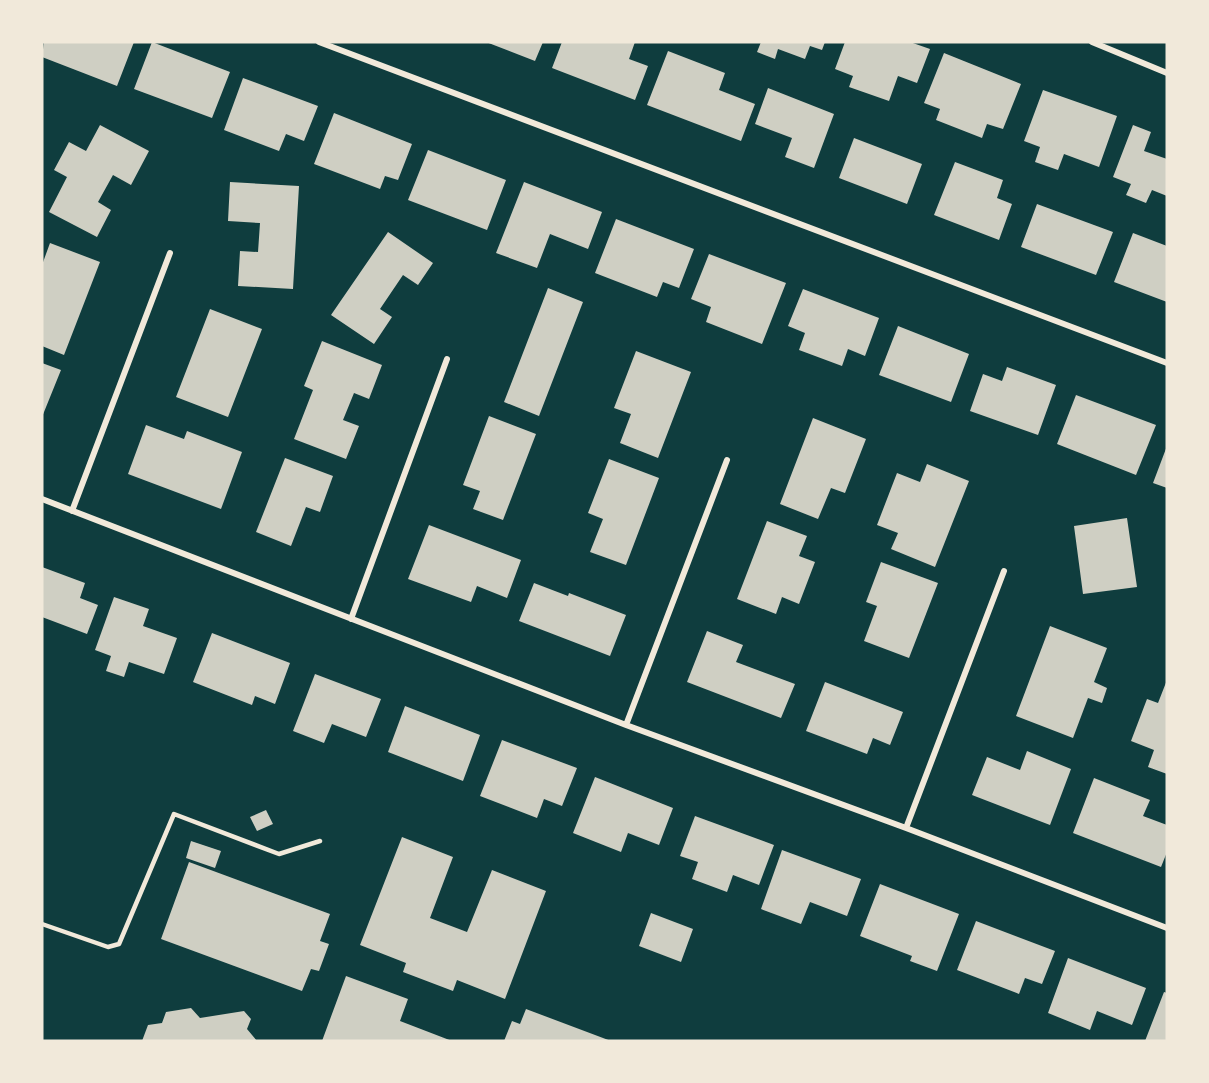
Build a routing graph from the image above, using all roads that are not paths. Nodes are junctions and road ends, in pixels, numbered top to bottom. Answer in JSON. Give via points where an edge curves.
{"nodes":[{"id":1,"x":319,"y":42,"type":"edge"},
{"id":2,"x":1092,"y":42,"type":"edge"},
{"id":3,"x":1167,"y":73,"type":"edge"},
{"id":4,"x":170,"y":253,"type":"dead end"},
{"id":5,"x":447,"y":359,"type":"dead end"},
{"id":6,"x":1167,"y":363,"type":"edge"},
{"id":7,"x":727,"y":460,"type":"dead end"},
{"id":8,"x":42,"y":500,"type":"edge"},
{"id":9,"x":72,"y":511,"type":"junction"},
{"id":10,"x":1004,"y":571,"type":"dead end"},
{"id":11,"x":351,"y":619,"type":"junction"},
{"id":12,"x":626,"y":724,"type":"junction"},
{"id":13,"x":906,"y":828,"type":"junction"},
{"id":14,"x":320,"y":841,"type":"dead end"},
{"id":15,"x":42,"y":924,"type":"edge"},
{"id":16,"x":1167,"y":928,"type":"edge"}],
"edges":[{"from":1,"to":6,"type":"street"},
{"from":2,"to":3,"type":"street"},
{"from":4,"to":9,"type":"street"},
{"from":5,"to":11,"type":"street"},
{"from":7,"to":12,"type":"street"},
{"from":8,"to":9,"type":"street"},
{"from":9,"to":11,"type":"street"},
{"from":10,"to":13,"type":"street"},
{"from":11,"to":12,"type":"street"},
{"from":12,"to":13,"type":"street"},
{"from":13,"to":16,"type":"street"},
{"from":14,"to":15,"type":"lane","via":[[279,854],[174,814],[119,944],[108,947]]}]}
